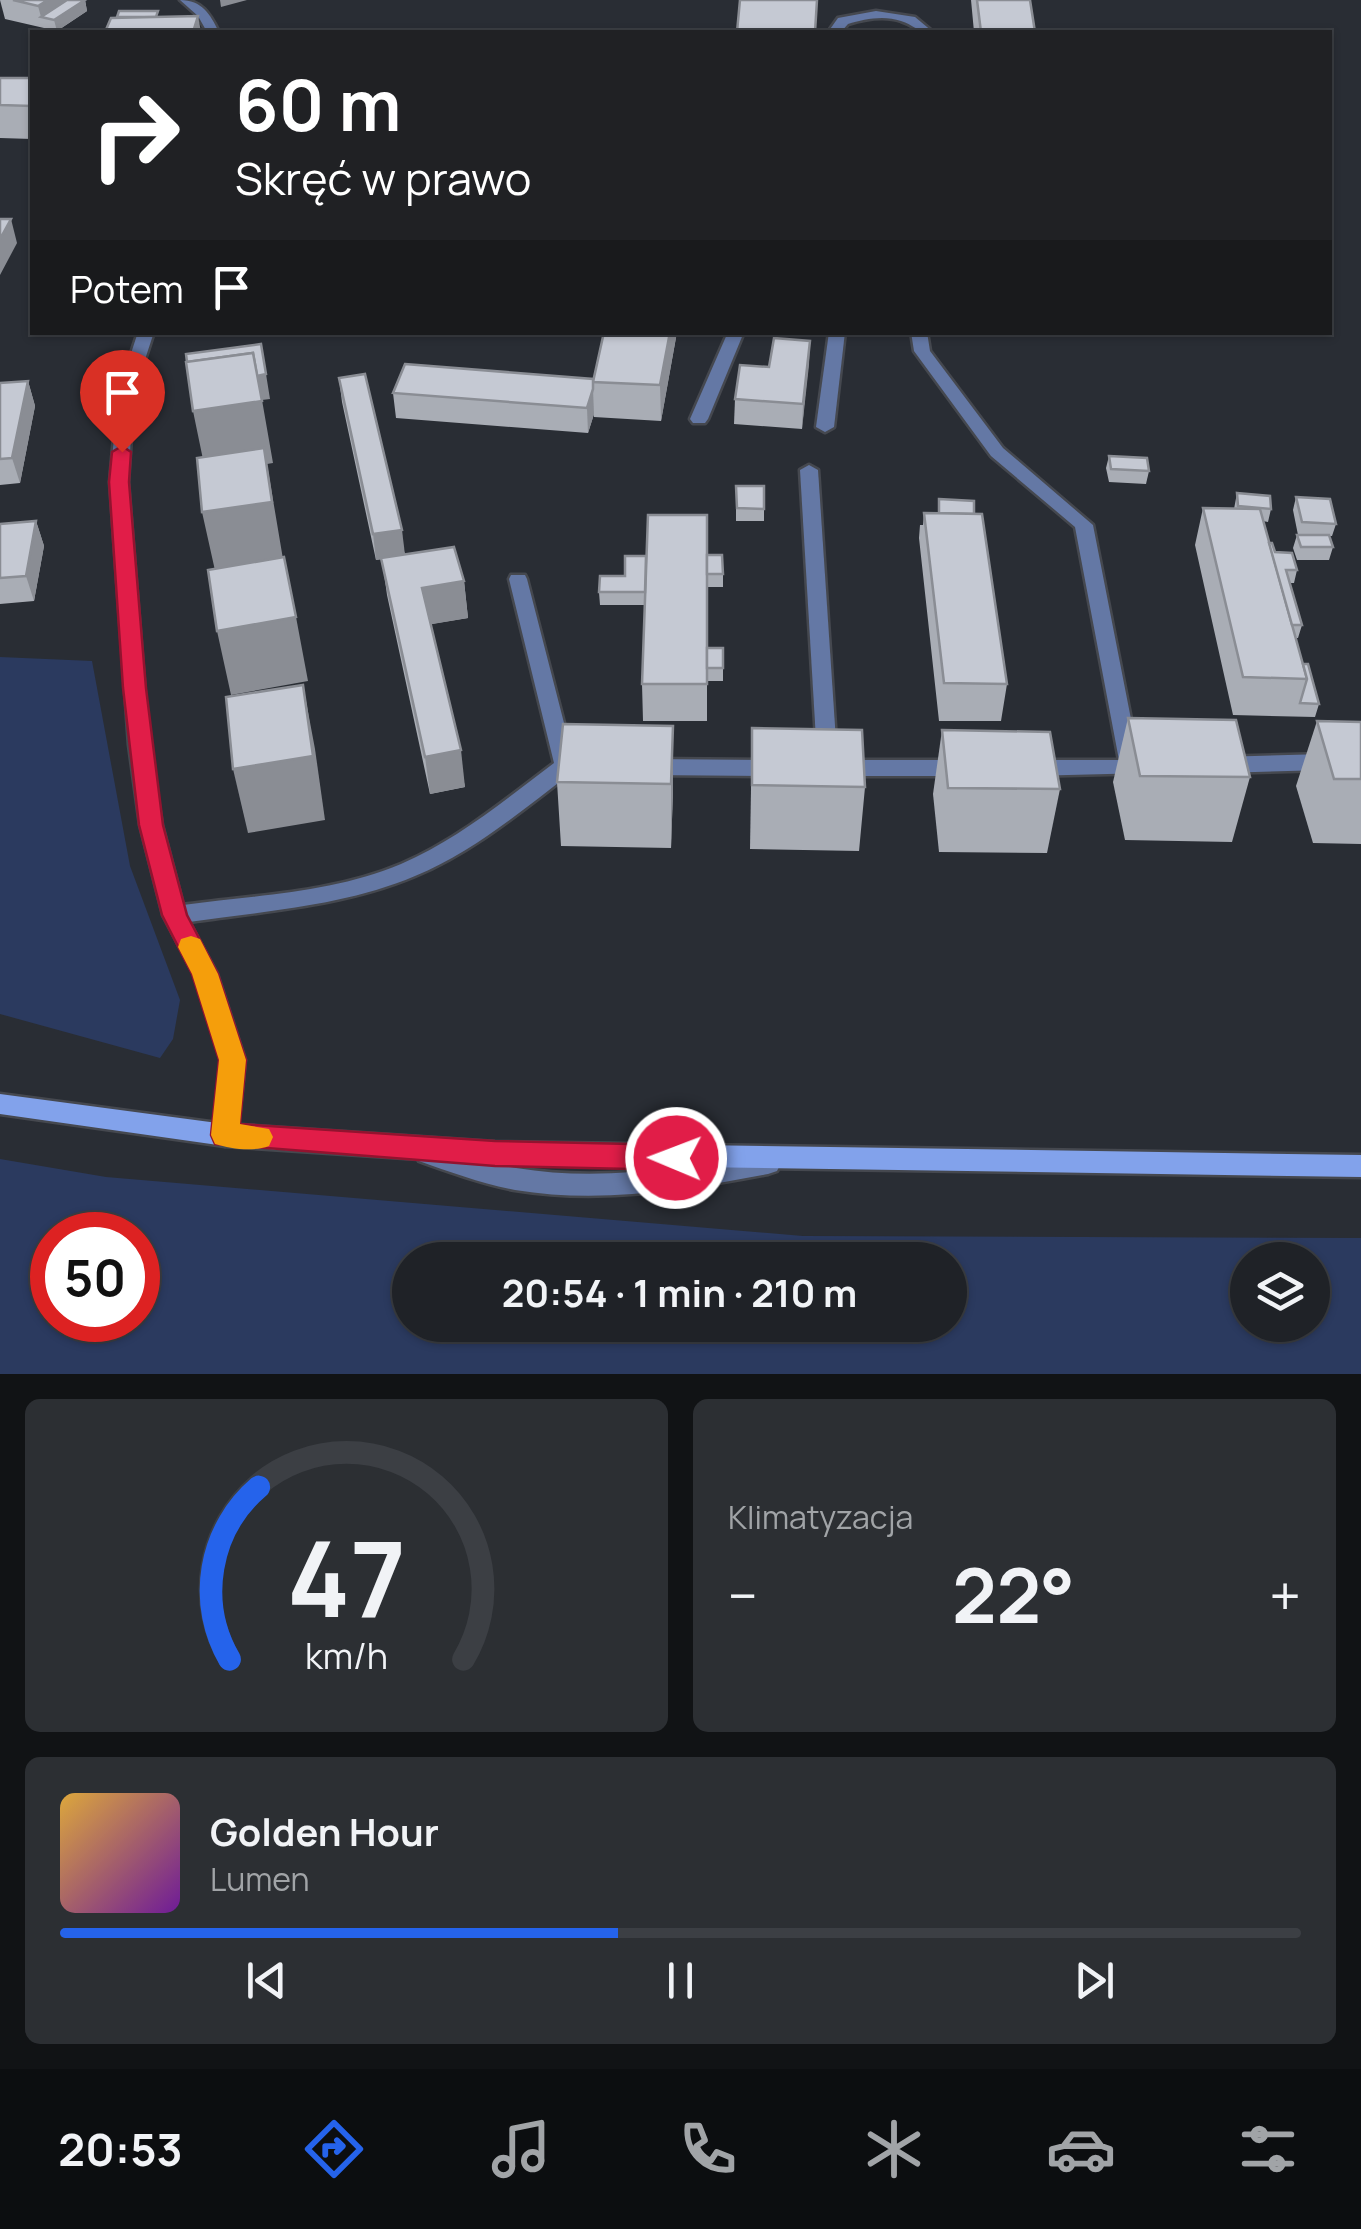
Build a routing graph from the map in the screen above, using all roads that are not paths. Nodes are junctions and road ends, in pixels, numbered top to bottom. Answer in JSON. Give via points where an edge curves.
{"nodes":[{"id":1,"x":186,"y":0,"type":"edge"},
{"id":2,"x":212,"y":30,"type":"edge"},
{"id":3,"x":836,"y":30,"type":"edge"},
{"id":4,"x":924,"y":30,"type":"edge"},
{"id":5,"x":145,"y":335,"type":"edge"},
{"id":6,"x":735,"y":335,"type":"edge"},
{"id":7,"x":836,"y":335,"type":"edge"},
{"id":8,"x":919,"y":335,"type":"edge"},
{"id":9,"x":699,"y":419,"type":"dead end"},
{"id":10,"x":825,"y":428,"type":"dead end"},
{"id":11,"x":809,"y":470,"type":"dead end"},
{"id":12,"x":518,"y":578,"type":"dead end"},
{"id":13,"x":1361,"y":761,"type":"edge"},
{"id":14,"x":565,"y":766,"type":"junction"},
{"id":15,"x":809,"y":768,"type":"junction"},
{"id":16,"x":1130,"y":768,"type":"junction"},
{"id":17,"x":174,"y":915,"type":"junction"},
{"id":18,"x":0,"y":1094,"type":"edge"},
{"id":19,"x":0,"y":1104,"type":"edge"},
{"id":20,"x":44,"y":1110,"type":"junction"},
{"id":21,"x":225,"y":1135,"type":"junction"},
{"id":22,"x":407,"y":1147,"type":"joint"},
{"id":23,"x":785,"y":1160,"type":"joint"},
{"id":24,"x":1361,"y":1166,"type":"edge"}],
"edges":[{"from":1,"to":2,"type":"street"},
{"from":3,"to":4,"type":"street","via":[[843,21],[866,15],[916,21]]},
{"from":5,"to":17,"type":"street","via":[[126,393],[119,482],[139,745]]},
{"from":6,"to":9,"type":"street"},
{"from":7,"to":10,"type":"street"},
{"from":8,"to":16,"type":"street","via":[[922,351],[997,452],[1084,524]]},
{"from":11,"to":15,"type":"street"},
{"from":12,"to":14,"type":"street"},
{"from":13,"to":16,"type":"street"},
{"from":14,"to":15,"type":"street"},
{"from":14,"to":17,"type":"street","via":[[468,839],[406,871],[351,888]]},
{"from":15,"to":16,"type":"street"},
{"from":17,"to":21,"type":"street","via":[[205,974],[233,1060]]},
{"from":18,"to":20,"type":"street"},
{"from":19,"to":20,"type":"main road"},
{"from":20,"to":21,"type":"main road"},
{"from":21,"to":22,"type":"main road"},
{"from":22,"to":23,"type":"street","via":[[514,1179],[569,1186],[648,1185]]},
{"from":23,"to":24,"type":"main road"}]}
